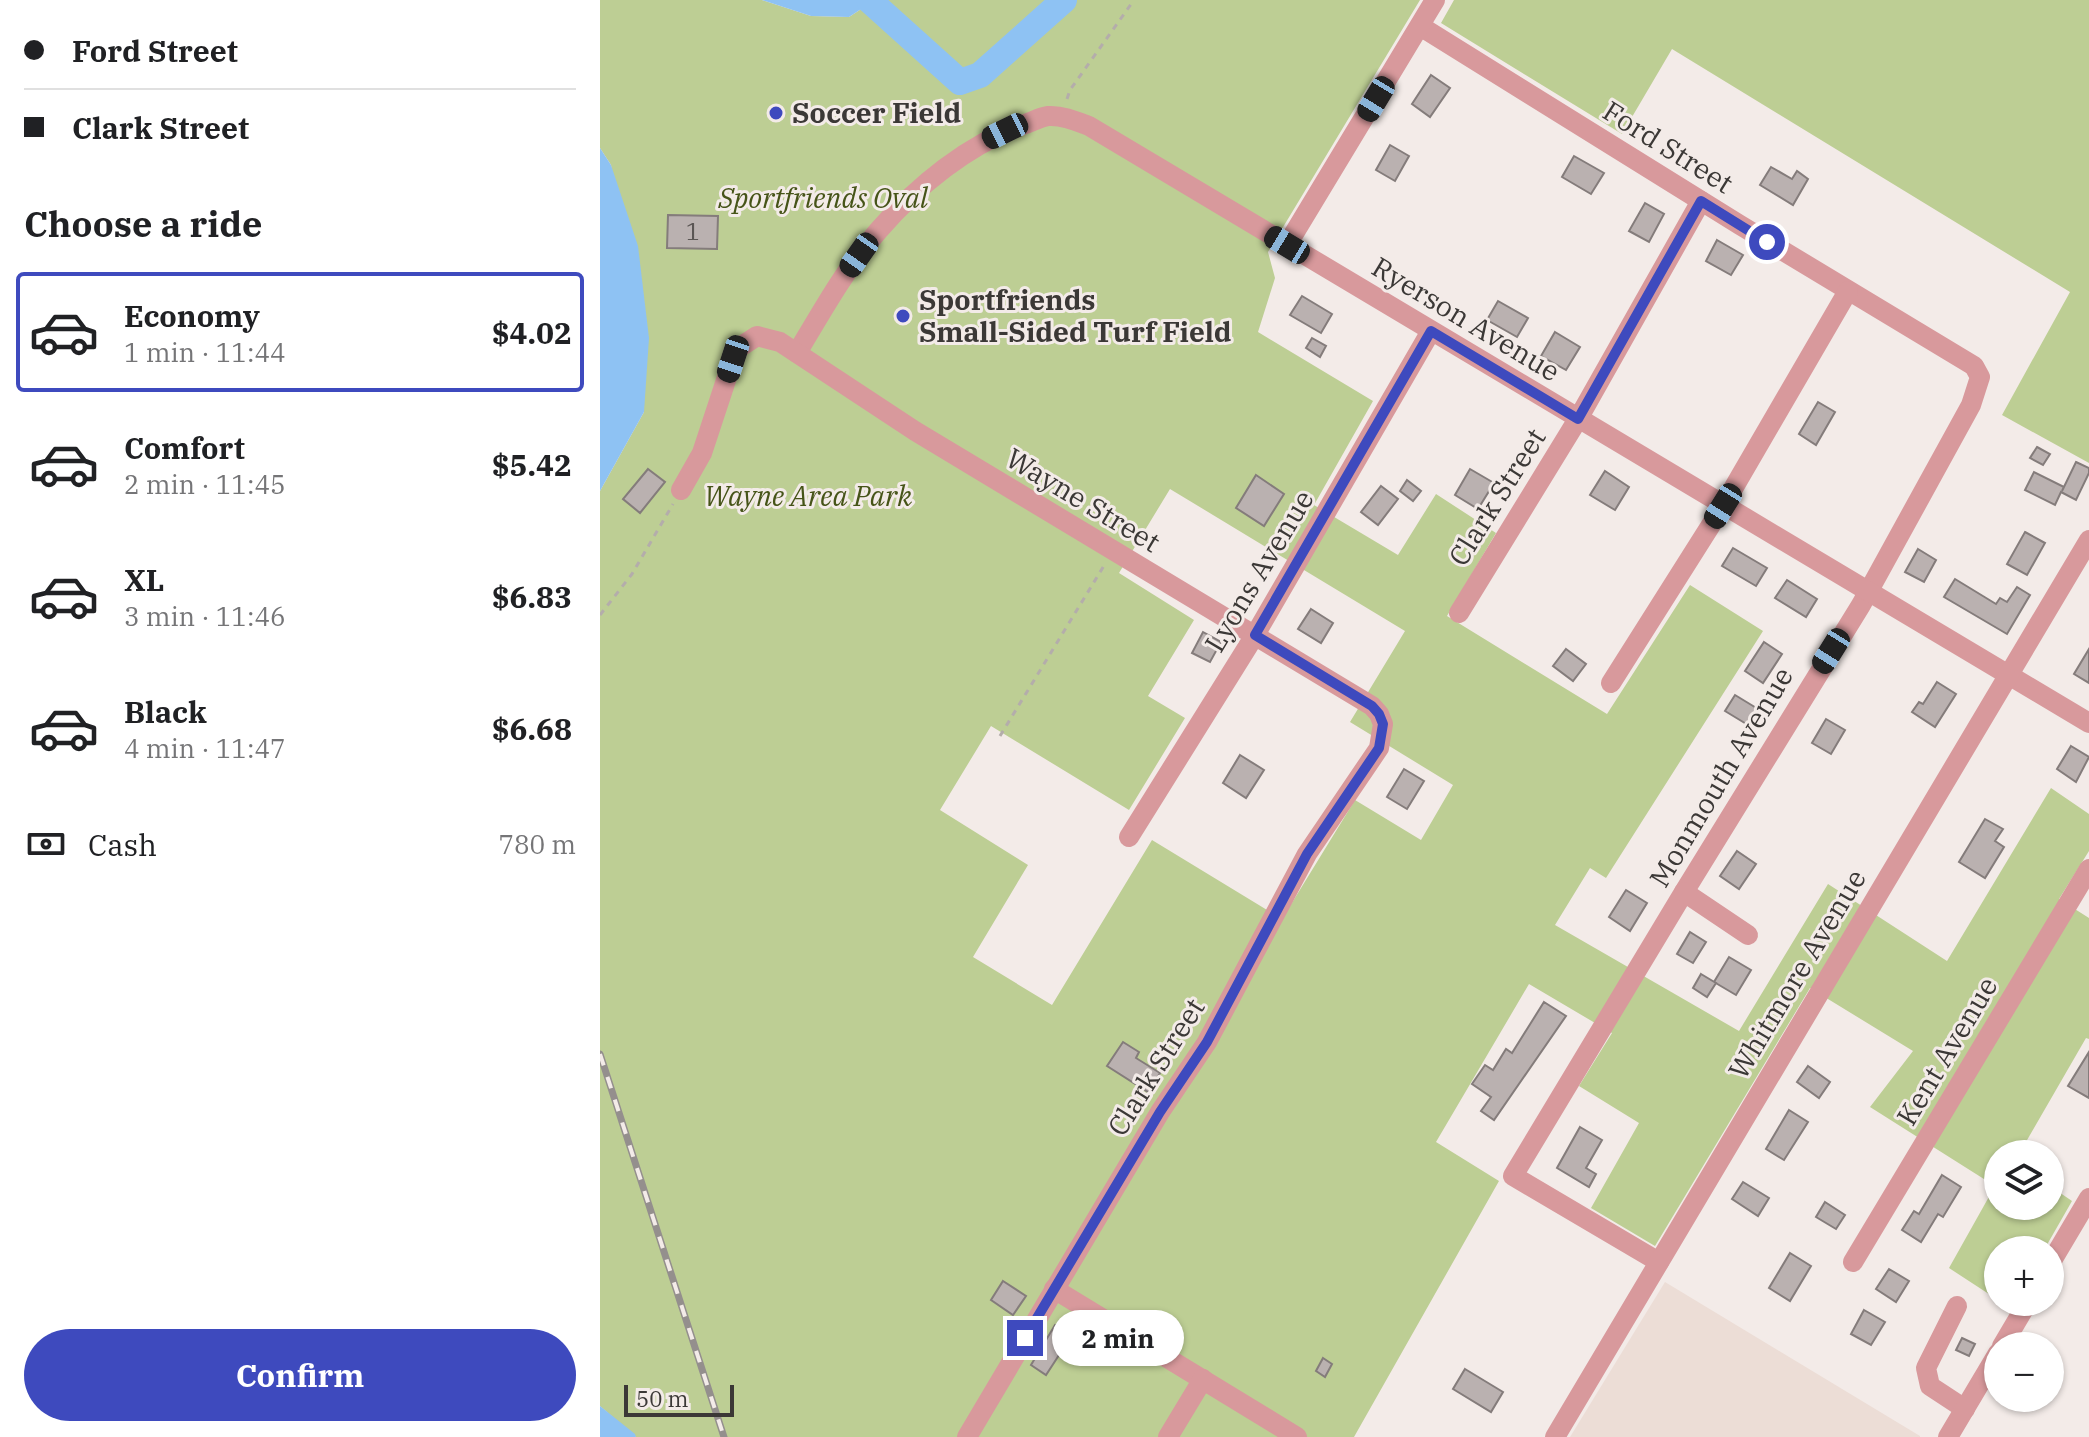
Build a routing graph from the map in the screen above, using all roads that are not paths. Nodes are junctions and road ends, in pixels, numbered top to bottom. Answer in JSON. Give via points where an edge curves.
{"nodes":[{"id":1,"x":1435,"y":0,"type":"edge"},
{"id":2,"x":1420,"y":26,"type":"junction"},
{"id":3,"x":1701,"y":201,"type":"junction"},
{"id":4,"x":1287,"y":245,"type":"junction"},
{"id":5,"x":1848,"y":291,"type":"junction"},
{"id":6,"x":1431,"y":331,"type":"junction"},
{"id":7,"x":797,"y":353,"type":"junction"},
{"id":8,"x":1971,"y":405,"type":"joint"},
{"id":9,"x":1578,"y":419,"type":"junction"},
{"id":10,"x":681,"y":490,"type":"road end"},
{"id":11,"x":1723,"y":506,"type":"junction"},
{"id":12,"x":2089,"y":540,"type":"edge"},
{"id":13,"x":1869,"y":591,"type":"junction"},
{"id":14,"x":1459,"y":613,"type":"dead end"},
{"id":15,"x":1255,"y":635,"type":"junction"},
{"id":16,"x":2007,"y":674,"type":"junction"},
{"id":17,"x":1611,"y":683,"type":"dead end"},
{"id":18,"x":2089,"y":723,"type":"edge"},
{"id":19,"x":1383,"y":724,"type":"joint"},
{"id":20,"x":1129,"y":837,"type":"dead end"},
{"id":21,"x":2089,"y":869,"type":"edge"},
{"id":22,"x":1684,"y":892,"type":"junction"},
{"id":23,"x":1748,"y":935,"type":"dead end"},
{"id":24,"x":2089,"y":1198,"type":"edge"},
{"id":25,"x":2064,"y":1240,"type":"edge"},
{"id":26,"x":1659,"y":1262,"type":"junction"},
{"id":27,"x":1853,"y":1262,"type":"dead end"},
{"id":28,"x":1054,"y":1289,"type":"junction"},
{"id":29,"x":1957,"y":1306,"type":"dead end"},
{"id":30,"x":1984,"y":1377,"type":"edge"},
{"id":31,"x":1203,"y":1379,"type":"junction"},
{"id":32,"x":1965,"y":1409,"type":"junction"},
{"id":33,"x":967,"y":1437,"type":"edge"},
{"id":34,"x":1168,"y":1437,"type":"edge"},
{"id":35,"x":1297,"y":1437,"type":"edge"},
{"id":36,"x":1555,"y":1437,"type":"edge"},
{"id":37,"x":1948,"y":1437,"type":"edge"}],
"edges":[{"from":1,"to":2,"type":"street"},
{"from":2,"to":3,"type":"street","name":"Ford Street"},
{"from":2,"to":4,"type":"street"},
{"from":3,"to":5,"type":"street","name":"Ford Street"},
{"from":3,"to":9,"type":"street","name":"Clark Street"},
{"from":4,"to":6,"type":"street","name":"Ryerson Avenue"},
{"from":4,"to":7,"type":"street","name":"Ryerson Avenue","via":[[1089,126],[1046,116],[974,147],[934,177],[859,255]]},
{"from":5,"to":8,"type":"street","name":"Ford Street","via":[[1974,366],[1980,377]]},
{"from":5,"to":11,"type":"street"},
{"from":6,"to":9,"type":"street","name":"Ryerson Avenue"},
{"from":6,"to":15,"type":"street","name":"Lyons Avenue"},
{"from":7,"to":10,"type":"street","name":"Wayne Street","via":[[763,337],[747,340],[733,359],[702,453]]},
{"from":7,"to":15,"type":"street","name":"Wayne Street"},
{"from":8,"to":13,"type":"street","name":"Monmouth Avenue"},
{"from":9,"to":11,"type":"street","name":"Ryerson Avenue"},
{"from":9,"to":14,"type":"street","name":"Clark Street"},
{"from":11,"to":13,"type":"street","name":"Ryerson Avenue"},
{"from":11,"to":17,"type":"street"},
{"from":12,"to":16,"type":"street","name":"Whitmore Avenue"},
{"from":13,"to":16,"type":"street","name":"Ryerson Avenue"},
{"from":13,"to":22,"type":"street","name":"Monmouth Avenue"},
{"from":15,"to":19,"type":"street","name":"Wayne Street","via":[[1372,706]]},
{"from":15,"to":20,"type":"street","name":"Lyons Avenue"},
{"from":16,"to":18,"type":"street","name":"Ryerson Avenue"},
{"from":16,"to":26,"type":"street","name":"Whitmore Avenue"},
{"from":19,"to":28,"type":"street","name":"Clark Street","via":[[1379,748],[1307,854],[1207,1042]]},
{"from":21,"to":27,"type":"street","name":"Kent Avenue"},
{"from":22,"to":23,"type":"street"},
{"from":22,"to":26,"type":"street","name":"Monmouth Avenue","via":[[1513,1176]]},
{"from":24,"to":25,"type":"street"},
{"from":26,"to":36,"type":"street","name":"Whitmore Avenue"},
{"from":28,"to":31,"type":"street"},
{"from":28,"to":33,"type":"street","name":"Clark Street"},
{"from":29,"to":32,"type":"street","via":[[1926,1368],[1930,1386]]},
{"from":30,"to":32,"type":"street"},
{"from":31,"to":34,"type":"street"},
{"from":31,"to":35,"type":"street"},
{"from":32,"to":37,"type":"street"}]}
